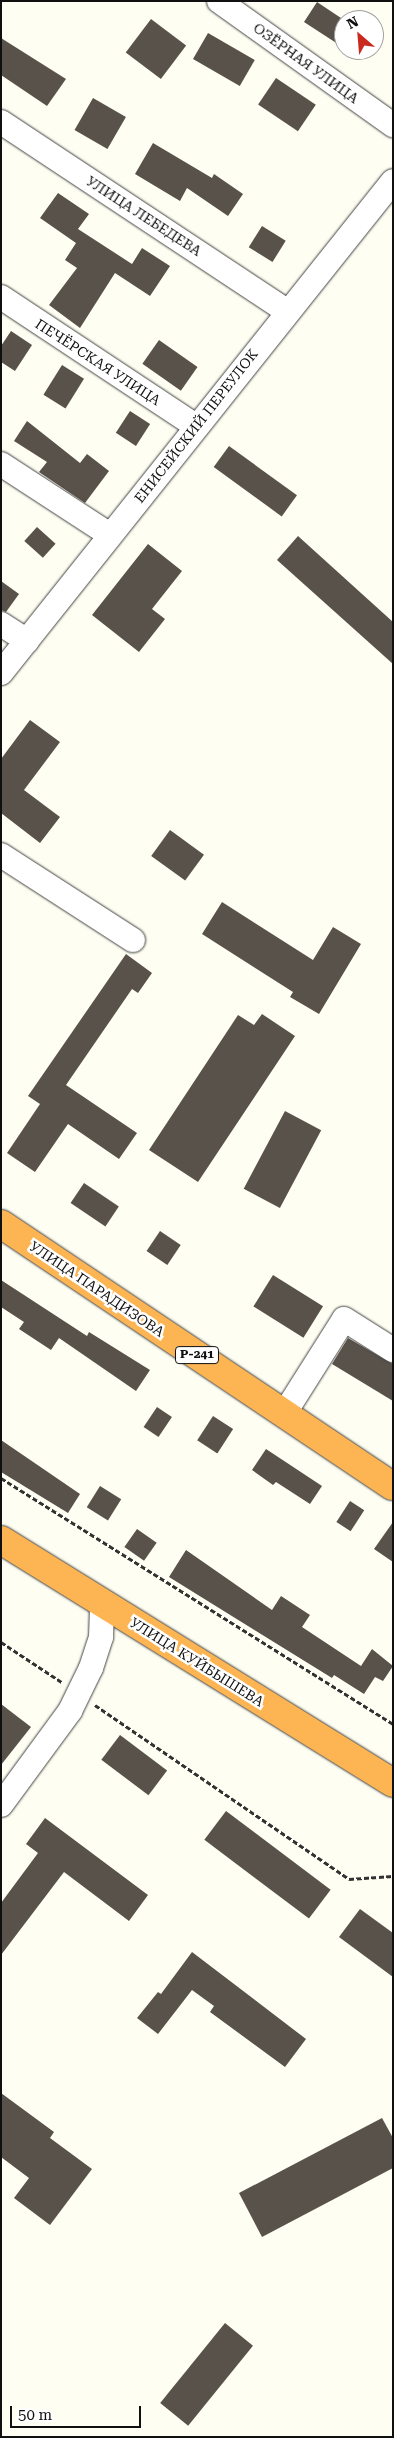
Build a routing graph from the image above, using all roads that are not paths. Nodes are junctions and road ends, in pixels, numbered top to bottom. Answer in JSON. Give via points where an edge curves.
{"nodes":[{"id":1,"x":219,"y":1,"type":"edge"},
{"id":2,"x":1,"y":122,"type":"edge"},
{"id":3,"x":393,"y":125,"type":"edge"},
{"id":4,"x":393,"y":181,"type":"edge"},
{"id":5,"x":1,"y":297,"type":"edge"},
{"id":6,"x":287,"y":311,"type":"junction"},
{"id":7,"x":196,"y":426,"type":"junction"},
{"id":8,"x":1,"y":464,"type":"edge"},
{"id":9,"x":110,"y":535,"type":"junction"},
{"id":10,"x":1,"y":624,"type":"edge"},
{"id":11,"x":27,"y":640,"type":"junction"},
{"id":12,"x":1,"y":673,"type":"edge"},
{"id":13,"x":1,"y":855,"type":"edge"},
{"id":14,"x":133,"y":940,"type":"dead end"},
{"id":15,"x":1,"y":1224,"type":"edge"},
{"id":16,"x":393,"y":1350,"type":"edge"},
{"id":17,"x":284,"y":1414,"type":"junction"},
{"id":18,"x":393,"y":1486,"type":"edge"},
{"id":19,"x":1,"y":1540,"type":"edge"},
{"id":20,"x":102,"y":1603,"type":"junction"},
{"id":21,"x":393,"y":1783,"type":"edge"},
{"id":22,"x":1,"y":1806,"type":"edge"}],
"edges":[{"from":1,"to":3,"type":"street","name":"ОЗЁРНАЯ УЛИЦА"},
{"from":2,"to":6,"type":"street","name":"УЛИЦА ЛЕБЕДЕВА"},
{"from":4,"to":6,"type":"street","name":"ЕНИСЕЙСКИЙ ПЕРЕУЛОК"},
{"from":5,"to":7,"type":"street","name":"ПЕЧЁРСКАЯ УЛИЦА"},
{"from":6,"to":7,"type":"street","name":"ЕНИСЕЙСКИЙ ПЕРЕУЛОК"},
{"from":7,"to":9,"type":"street","name":"ЕНИСЕЙСКИЙ ПЕРЕУЛОК"},
{"from":8,"to":9,"type":"street"},
{"from":9,"to":11,"type":"street","name":"ЕНИСЕЙСКИЙ ПЕРЕУЛОК"},
{"from":10,"to":11,"type":"street"},
{"from":11,"to":12,"type":"street","name":"ЕНИСЕЙСКИЙ ПЕРЕУЛОК"},
{"from":13,"to":14,"type":"street"},
{"from":15,"to":17,"type":"highway","name":"УЛИЦА ПАРАДИЗОВА","number":"Р-241"},
{"from":16,"to":17,"type":"street","via":[[344,1319]]},
{"from":17,"to":18,"type":"highway","name":"УЛИЦА ПАРАДИЗОВА","number":"Р-241"},
{"from":19,"to":20,"type":"highway","name":"УЛИЦА КУЙБЫШЕВА"},
{"from":20,"to":21,"type":"highway","name":"УЛИЦА КУЙБЫШЕВА"},
{"from":20,"to":22,"type":"street","via":[[101,1637],[70,1711]]}]}
